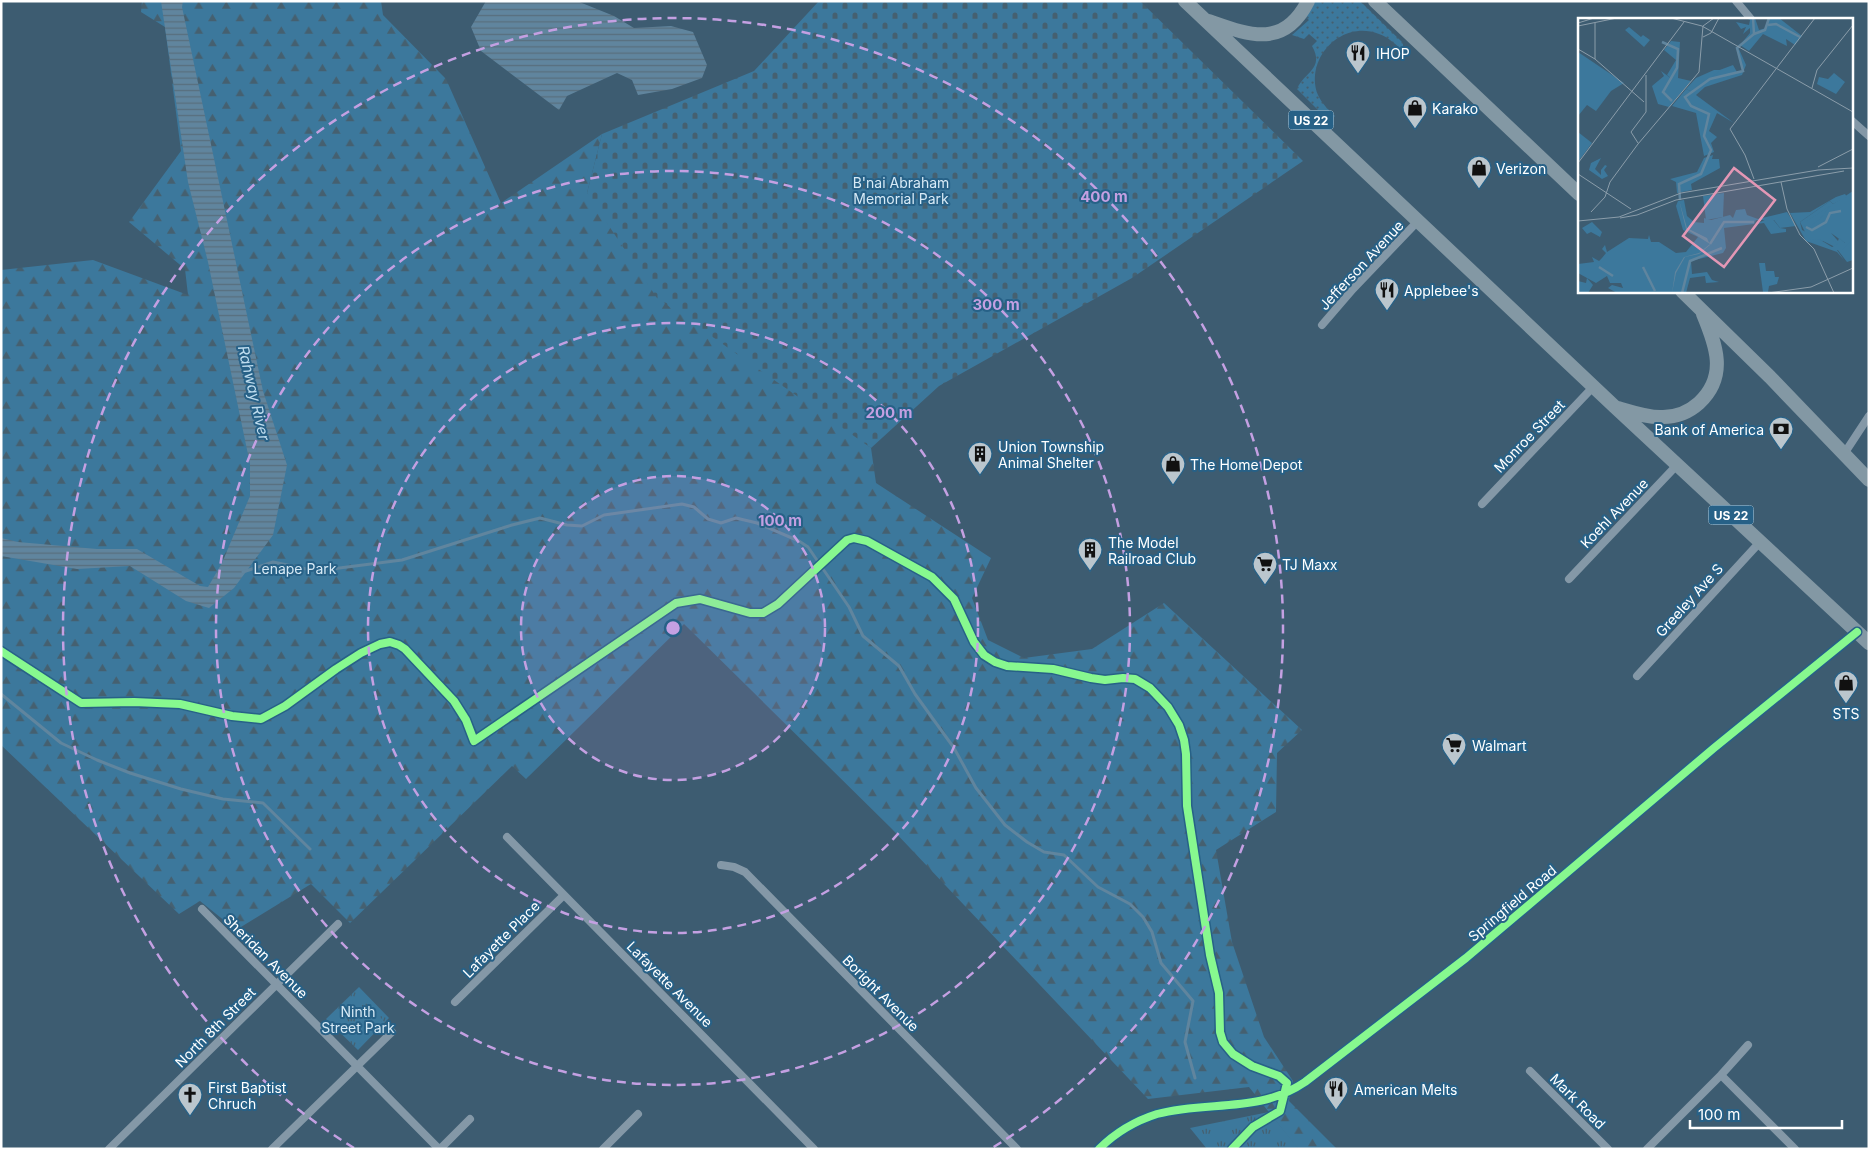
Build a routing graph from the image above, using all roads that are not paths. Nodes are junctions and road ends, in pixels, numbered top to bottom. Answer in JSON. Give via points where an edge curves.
{"nodes":[{"id":1,"x":1185,"y":1,"type":"edge"},
{"id":2,"x":1308,"y":1,"type":"edge"},
{"id":3,"x":1375,"y":1,"type":"edge"},
{"id":4,"x":1736,"y":1,"type":"edge"},
{"id":5,"x":1750,"y":18,"type":"edge"},
{"id":6,"x":1204,"y":19,"type":"junction"},
{"id":7,"x":1852,"y":121,"type":"edge"},
{"id":8,"x":1869,"y":136,"type":"edge"},
{"id":9,"x":1578,"y":193,"type":"edge"},
{"id":10,"x":1418,"y":221,"type":"junction"},
{"id":11,"x":1683,"y":292,"type":"edge"},
{"id":12,"x":1700,"y":309,"type":"junction"},
{"id":13,"x":1322,"y":325,"type":"dead end"},
{"id":14,"x":1594,"y":386,"type":"junction"},
{"id":15,"x":1615,"y":407,"type":"junction"},
{"id":16,"x":1869,"y":416,"type":"edge"},
{"id":17,"x":1844,"y":454,"type":"junction"},
{"id":18,"x":1677,"y":465,"type":"junction"},
{"id":19,"x":1869,"y":480,"type":"edge"},
{"id":20,"x":1482,"y":504,"type":"dead end"},
{"id":21,"x":1760,"y":542,"type":"junction"},
{"id":22,"x":1569,"y":578,"type":"dead end"},
{"id":23,"x":1856,"y":632,"type":"junction"},
{"id":24,"x":1869,"y":643,"type":"edge"},
{"id":25,"x":1637,"y":676,"type":"dead end"},
{"id":26,"x":507,"y":837,"type":"dead end"},
{"id":27,"x":721,"y":865,"type":"dead end"},
{"id":28,"x":564,"y":895,"type":"junction"},
{"id":29,"x":202,"y":909,"type":"dead end"},
{"id":30,"x":338,"y":924,"type":"dead end"},
{"id":31,"x":276,"y":984,"type":"junction"},
{"id":32,"x":455,"y":1002,"type":"dead end"},
{"id":33,"x":392,"y":1032,"type":"dead end"},
{"id":34,"x":1748,"y":1045,"type":"dead end"},
{"id":35,"x":357,"y":1066,"type":"junction"},
{"id":36,"x":1530,"y":1071,"type":"dead end"},
{"id":37,"x":1721,"y":1075,"type":"junction"},
{"id":38,"x":638,"y":1114,"type":"dead end"},
{"id":39,"x":470,"y":1119,"type":"dead end"},
{"id":40,"x":109,"y":1149,"type":"edge"},
{"id":41,"x":272,"y":1149,"type":"edge"},
{"id":42,"x":439,"y":1149,"type":"edge"},
{"id":43,"x":603,"y":1149,"type":"edge"},
{"id":44,"x":814,"y":1149,"type":"edge"},
{"id":45,"x":1017,"y":1149,"type":"edge"},
{"id":46,"x":1099,"y":1149,"type":"edge"},
{"id":47,"x":1608,"y":1149,"type":"edge"},
{"id":48,"x":1647,"y":1149,"type":"edge"},
{"id":49,"x":1795,"y":1149,"type":"edge"}],
"edges":[{"from":1,"to":6,"type":"highway","number":"US 22"},
{"from":2,"to":6,"type":"highway","via":[[1292,22],[1268,34],[1247,34]]},
{"from":3,"to":9,"type":"highway","via":[[1423,39]]},
{"from":4,"to":5,"type":"street"},
{"from":6,"to":10,"type":"highway","number":"US 22"},
{"from":7,"to":8,"type":"street"},
{"from":10,"to":13,"type":"street","name":"Jefferson Avenue"},
{"from":10,"to":14,"type":"highway","number":"US 22"},
{"from":11,"to":12,"type":"highway"},
{"from":12,"to":15,"type":"highway","via":[[1717,356],[1715,378],[1705,397],[1691,409],[1671,417],[1656,417]]},
{"from":12,"to":17,"type":"highway"},
{"from":14,"to":15,"type":"highway","number":"US 22"},
{"from":14,"to":20,"type":"street","name":"Monroe Street"},
{"from":15,"to":18,"type":"highway","number":"US 22"},
{"from":16,"to":17,"type":"street"},
{"from":17,"to":19,"type":"highway"},
{"from":18,"to":21,"type":"highway","number":"US 22"},
{"from":18,"to":22,"type":"street","name":"Koehl Avenue"},
{"from":21,"to":23,"type":"highway","number":"US 22"},
{"from":21,"to":25,"type":"street","name":"Greeley Ave S"},
{"from":23,"to":24,"type":"highway","number":"US 22"},
{"from":23,"to":46,"type":"street","name":"Springfield Road","via":[[1466,958],[1300,1086],[1262,1102],[1183,1110],[1146,1118],[1122,1130]]},
{"from":26,"to":28,"type":"street","name":"Lafayette Avenue"},
{"from":27,"to":45,"type":"street","name":"Boright Avenue","via":[[745,872]]},
{"from":28,"to":32,"type":"street","name":"Lafayette Place"},
{"from":28,"to":44,"type":"street","name":"Lafayette Avenue"},
{"from":29,"to":31,"type":"street","name":"Sheridan Avenue"},
{"from":30,"to":31,"type":"street","name":"North 8th Street"},
{"from":31,"to":35,"type":"street","name":"Sheridan Avenue"},
{"from":31,"to":40,"type":"street","name":"North 8th Street"},
{"from":33,"to":35,"type":"street"},
{"from":34,"to":37,"type":"street"},
{"from":35,"to":41,"type":"street"},
{"from":35,"to":42,"type":"street","name":"Sheridan Avenue"},
{"from":36,"to":47,"type":"street","name":"Mark Road"},
{"from":37,"to":48,"type":"street"},
{"from":37,"to":49,"type":"street"},
{"from":38,"to":43,"type":"street"},
{"from":39,"to":42,"type":"street"}]}
